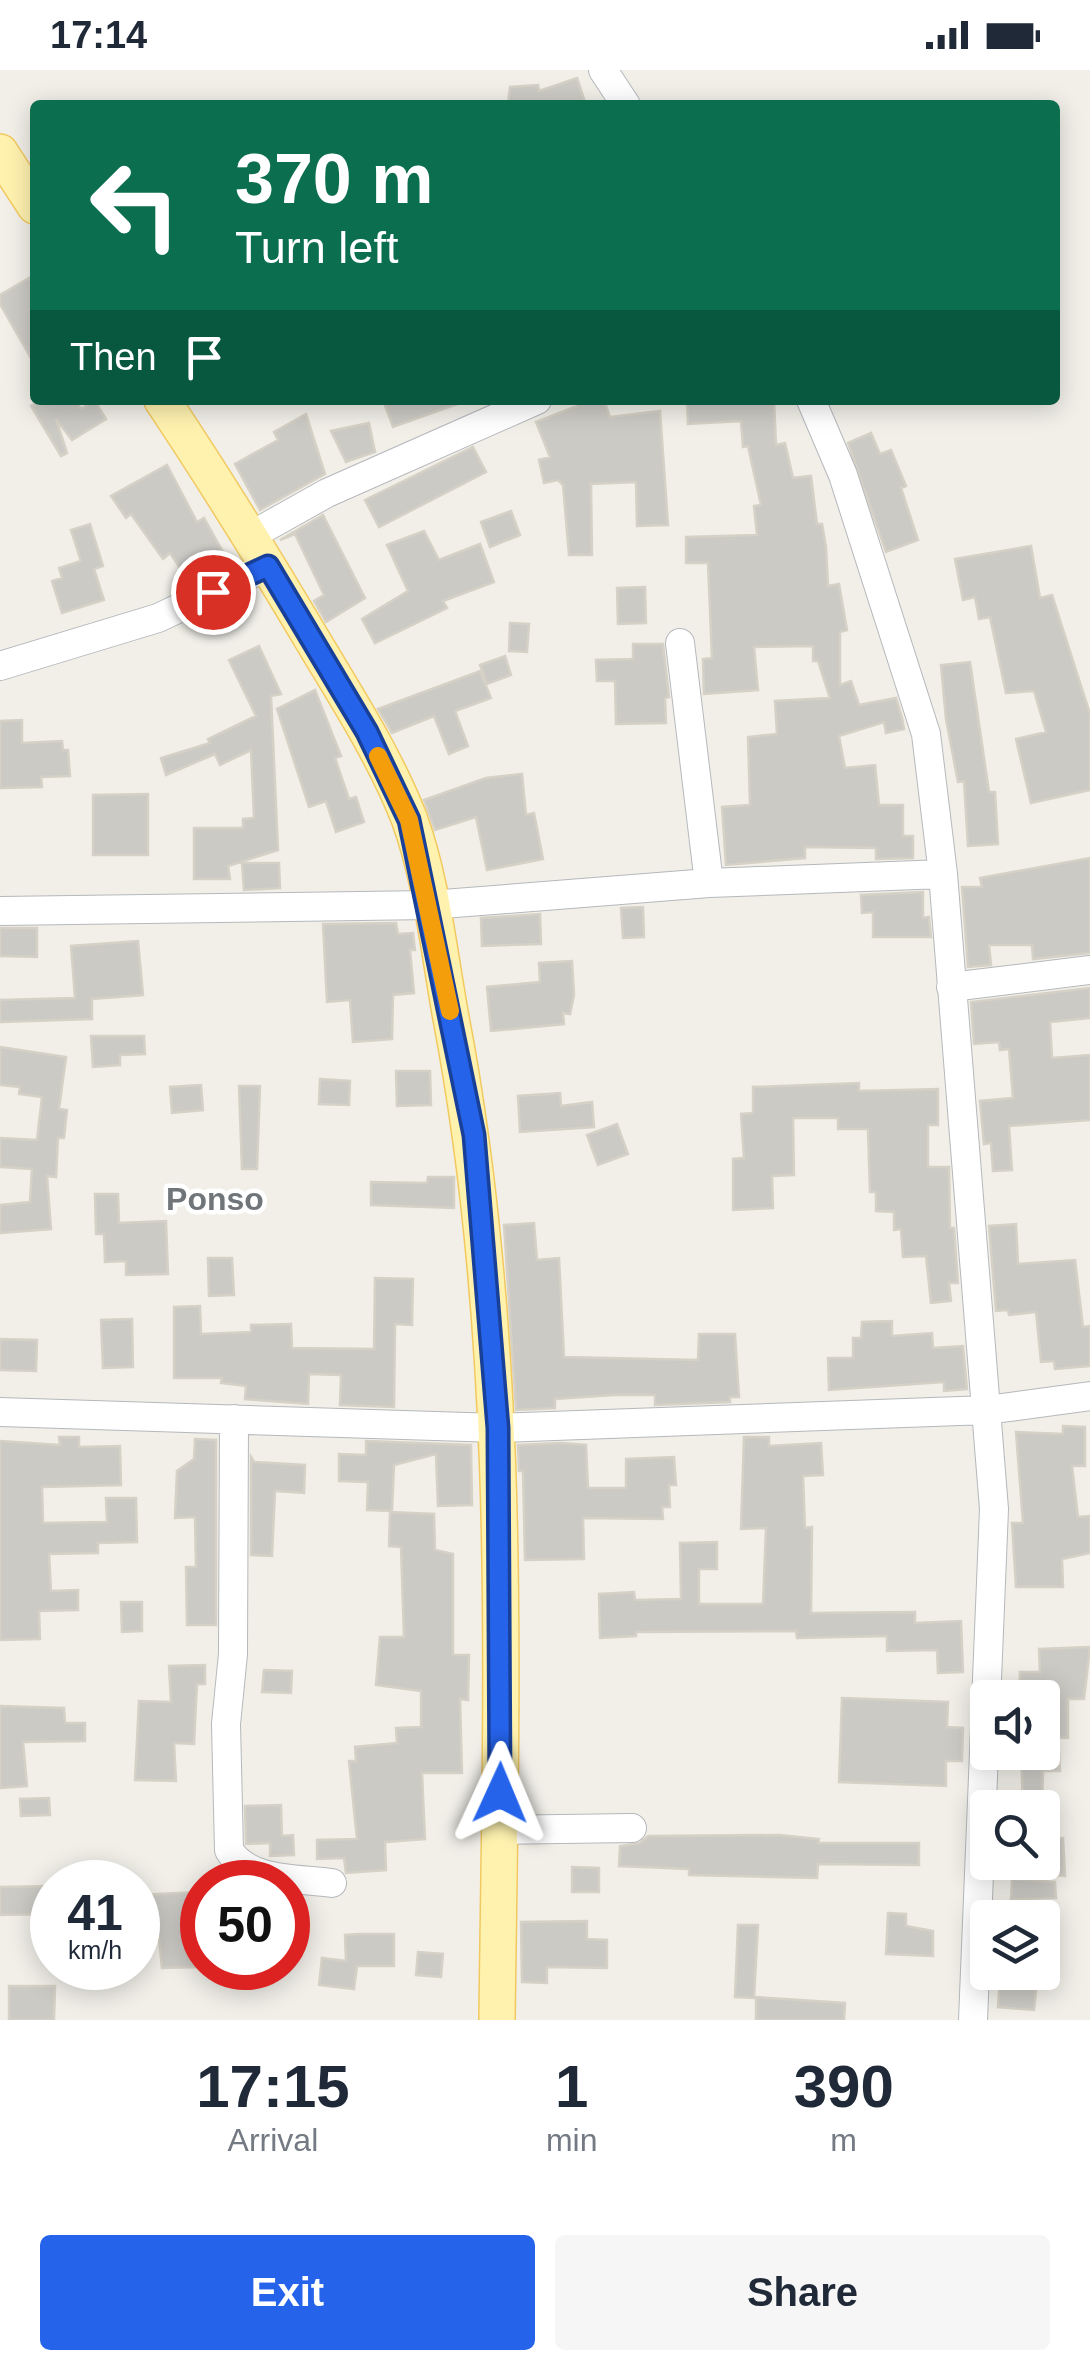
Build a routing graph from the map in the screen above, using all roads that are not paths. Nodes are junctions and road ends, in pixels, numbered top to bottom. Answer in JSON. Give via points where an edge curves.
{"nodes":[{"id":1,"x":603,"y":70,"type":"edge"},
{"id":2,"x":623,"y":100,"type":"edge"},
{"id":3,"x":0,"y":152,"type":"edge"},
{"id":4,"x":30,"y":198,"type":"edge"},
{"id":5,"x":165,"y":405,"type":"edge"},
{"id":6,"x":526,"y":405,"type":"edge"},
{"id":7,"x":813,"y":405,"type":"edge"},
{"id":8,"x":252,"y":535,"type":"junction"},
{"id":9,"x":268,"y":566,"type":"junction"},
{"id":10,"x":680,"y":642,"type":"dead end"},
{"id":11,"x":0,"y":666,"type":"edge"},
{"id":12,"x":943,"y":874,"type":"junction"},
{"id":13,"x":709,"y":883,"type":"junction"},
{"id":14,"x":430,"y":905,"type":"junction"},
{"id":15,"x":0,"y":910,"type":"edge"},
{"id":16,"x":1090,"y":970,"type":"edge"},
{"id":17,"x":951,"y":988,"type":"junction"},
{"id":18,"x":1090,"y":1396,"type":"edge"},
{"id":19,"x":987,"y":1410,"type":"junction"},
{"id":20,"x":0,"y":1412,"type":"edge"},
{"id":21,"x":234,"y":1420,"type":"junction"},
{"id":22,"x":498,"y":1428,"type":"junction"},
{"id":23,"x":632,"y":1828,"type":"dead end"},
{"id":24,"x":499,"y":1830,"type":"junction"},
{"id":25,"x":332,"y":1883,"type":"dead end"},
{"id":26,"x":497,"y":2020,"type":"edge"},
{"id":27,"x":973,"y":2020,"type":"edge"}],
"edges":[{"from":1,"to":2,"type":"street"},
{"from":3,"to":4,"type":"main road"},
{"from":5,"to":8,"type":"main road"},
{"from":6,"to":8,"type":"street","via":[[327,493]]},
{"from":7,"to":12,"type":"street","via":[[843,475],[926,734]]},
{"from":8,"to":9,"type":"main road"},
{"from":9,"to":11,"type":"street","via":[[158,618]]},
{"from":9,"to":14,"type":"main road","via":[[367,732],[409,820]]},
{"from":10,"to":13,"type":"street"},
{"from":12,"to":13,"type":"street"},
{"from":12,"to":17,"type":"street"},
{"from":13,"to":14,"type":"street"},
{"from":14,"to":15,"type":"street"},
{"from":14,"to":22,"type":"main road","via":[[474,1135]]},
{"from":16,"to":17,"type":"street"},
{"from":17,"to":19,"type":"street"},
{"from":18,"to":19,"type":"street"},
{"from":19,"to":22,"type":"street"},
{"from":19,"to":27,"type":"street","via":[[994,1510]]},
{"from":20,"to":21,"type":"street"},
{"from":21,"to":22,"type":"street"},
{"from":21,"to":25,"type":"street","via":[[229,1850],[236,1863],[258,1873]]},
{"from":22,"to":24,"type":"main road"},
{"from":23,"to":24,"type":"street"},
{"from":24,"to":26,"type":"main road"}]}
